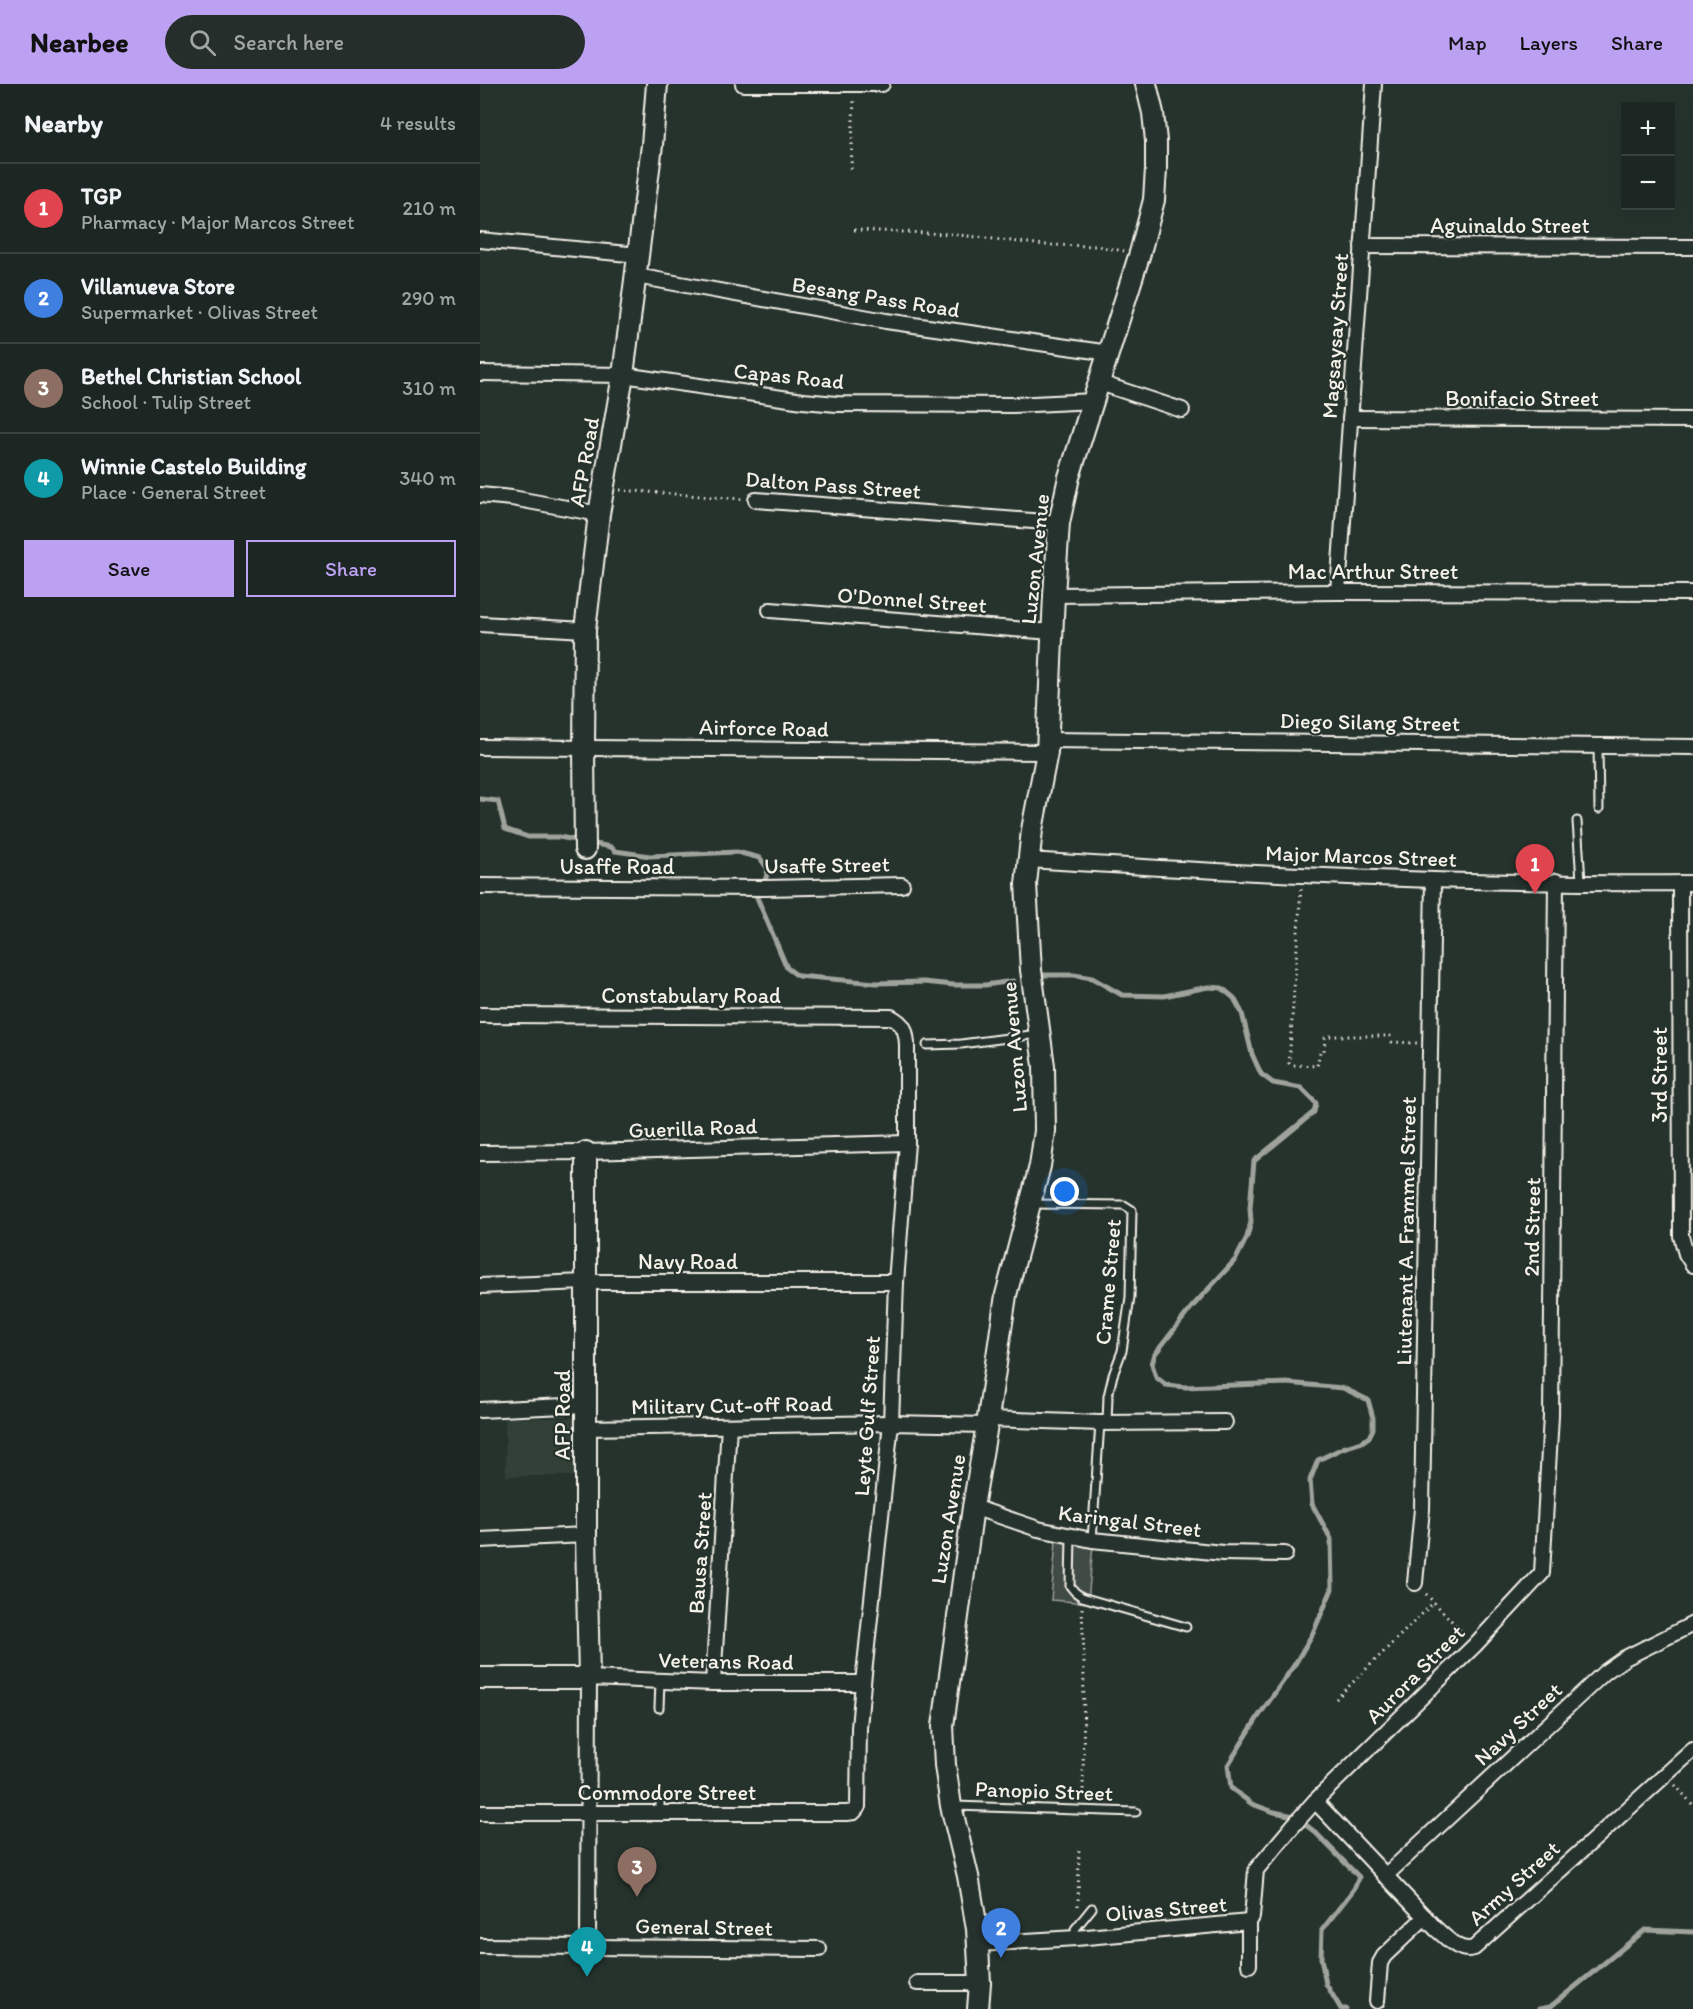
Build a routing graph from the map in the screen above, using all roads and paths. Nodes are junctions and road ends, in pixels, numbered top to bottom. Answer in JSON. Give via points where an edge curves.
{"nodes":[{"id":1,"x":657,"y":84,"type":"edge"},
{"id":2,"x":743,"y":84,"type":"edge"},
{"id":3,"x":855,"y":84,"type":"edge"},
{"id":4,"x":882,"y":84,"type":"edge"},
{"id":5,"x":1146,"y":84,"type":"edge"},
{"id":6,"x":1374,"y":84,"type":"edge"},
{"id":7,"x":851,"y":169,"type":"dead end"},
{"id":8,"x":854,"y":230,"type":"dead end"},
{"id":9,"x":480,"y":240,"type":"edge"},
{"id":10,"x":1362,"y":246,"type":"junction"},
{"id":11,"x":1693,"y":247,"type":"edge"},
{"id":12,"x":1140,"y":253,"type":"junction"},
{"id":13,"x":639,"y":255,"type":"junction"},
{"id":14,"x":636,"y":276,"type":"junction"},
{"id":15,"x":1109,"y":354,"type":"junction"},
{"id":16,"x":480,"y":373,"type":"edge"},
{"id":17,"x":623,"y":375,"type":"junction"},
{"id":18,"x":1097,"y":392,"type":"junction"},
{"id":19,"x":1182,"y":410,"type":"dead end"},
{"id":20,"x":1350,"y":418,"type":"junction"},
{"id":21,"x":1693,"y":420,"type":"edge"},
{"id":22,"x":604,"y":488,"type":"junction"},
{"id":23,"x":480,"y":495,"type":"edge"},
{"id":24,"x":756,"y":500,"type":"joint"},
{"id":25,"x":599,"y":514,"type":"junction"},
{"id":26,"x":1059,"y":523,"type":"junction"},
{"id":27,"x":1338,"y":592,"type":"junction"},
{"id":28,"x":1693,"y":593,"type":"edge"},
{"id":29,"x":1054,"y":595,"type":"junction"},
{"id":30,"x":770,"y":610,"type":"dead end"},
{"id":31,"x":480,"y":624,"type":"edge"},
{"id":32,"x":585,"y":630,"type":"junction"},
{"id":33,"x":1052,"y":632,"type":"junction"},
{"id":34,"x":1047,"y":746,"type":"junction"},
{"id":35,"x":1598,"y":746,"type":"junction"},
{"id":36,"x":480,"y":747,"type":"edge"},
{"id":37,"x":1693,"y":747,"type":"edge"},
{"id":38,"x":584,"y":748,"type":"junction"},
{"id":39,"x":1599,"y":809,"type":"dead end"},
{"id":40,"x":1577,"y":821,"type":"dead end"},
{"id":41,"x":585,"y":849,"type":"dead end"},
{"id":42,"x":1028,"y":860,"type":"junction"},
{"id":43,"x":1302,"y":876,"type":"junction"},
{"id":44,"x":1433,"y":880,"type":"junction"},
{"id":45,"x":1556,"y":882,"type":"junction"},
{"id":46,"x":1581,"y":882,"type":"junction"},
{"id":47,"x":1686,"y":883,"type":"edge"},
{"id":48,"x":902,"y":885,"type":"dead end"},
{"id":49,"x":480,"y":886,"type":"edge"},
{"id":50,"x":759,"y":888,"type":"joint"},
{"id":51,"x":480,"y":1015,"type":"edge"},
{"id":52,"x":901,"y":1022,"type":"joint"},
{"id":53,"x":1040,"y":1034,"type":"junction"},
{"id":54,"x":1431,"y":1043,"type":"junction"},
{"id":55,"x":927,"y":1045,"type":"dead end"},
{"id":56,"x":907,"y":1143,"type":"junction"},
{"id":57,"x":586,"y":1152,"type":"junction"},
{"id":58,"x":480,"y":1153,"type":"edge"},
{"id":59,"x":1030,"y":1204,"type":"junction"},
{"id":60,"x":1693,"y":1265,"type":"edge"},
{"id":61,"x":586,"y":1282,"type":"junction"},
{"id":62,"x":896,"y":1282,"type":"junction"},
{"id":63,"x":480,"y":1286,"type":"edge"},
{"id":64,"x":586,"y":1405,"type":"junction"},
{"id":65,"x":480,"y":1410,"type":"edge"},
{"id":66,"x":987,"y":1422,"type":"junction"},
{"id":67,"x":1225,"y":1422,"type":"dead end"},
{"id":68,"x":891,"y":1423,"type":"junction"},
{"id":69,"x":1104,"y":1423,"type":"junction"},
{"id":70,"x":729,"y":1426,"type":"junction"},
{"id":71,"x":586,"y":1428,"type":"junction"},
{"id":72,"x":973,"y":1507,"type":"junction"},
{"id":73,"x":586,"y":1535,"type":"junction"},
{"id":74,"x":1071,"y":1536,"type":"junction"},
{"id":75,"x":480,"y":1540,"type":"edge"},
{"id":76,"x":1092,"y":1540,"type":"junction"},
{"id":77,"x":1285,"y":1554,"type":"dead end"},
{"id":78,"x":1542,"y":1573,"type":"joint"},
{"id":79,"x":1415,"y":1583,"type":"joint"},
{"id":80,"x":1082,"y":1598,"type":"junction"},
{"id":81,"x":1434,"y":1602,"type":"junction"},
{"id":82,"x":1693,"y":1624,"type":"edge"},
{"id":83,"x":1186,"y":1627,"type":"dead end"},
{"id":84,"x":1475,"y":1645,"type":"junction"},
{"id":85,"x":480,"y":1678,"type":"edge"},
{"id":86,"x":589,"y":1678,"type":"junction"},
{"id":87,"x":660,"y":1681,"type":"junction"},
{"id":88,"x":713,"y":1683,"type":"junction"},
{"id":89,"x":863,"y":1683,"type":"junction"},
{"id":90,"x":1336,"y":1699,"type":"dead end"},
{"id":91,"x":659,"y":1708,"type":"dead end"},
{"id":92,"x":1693,"y":1750,"type":"edge"},
{"id":93,"x":1665,"y":1775,"type":"junction"},
{"id":94,"x":1315,"y":1801,"type":"junction"},
{"id":95,"x":1693,"y":1805,"type":"edge"},
{"id":96,"x":951,"y":1806,"type":"junction"},
{"id":97,"x":1083,"y":1810,"type":"junction"},
{"id":98,"x":854,"y":1812,"type":"joint"},
{"id":99,"x":1136,"y":1812,"type":"dead end"},
{"id":100,"x":480,"y":1813,"type":"edge"},
{"id":101,"x":587,"y":1813,"type":"junction"},
{"id":102,"x":1079,"y":1848,"type":"dead end"},
{"id":103,"x":1385,"y":1876,"type":"junction"},
{"id":104,"x":1092,"y":1908,"type":"dead end"},
{"id":105,"x":1425,"y":1917,"type":"junction"},
{"id":106,"x":1249,"y":1922,"type":"junction"},
{"id":107,"x":1076,"y":1933,"type":"junction"},
{"id":108,"x":978,"y":1944,"type":"junction"},
{"id":109,"x":480,"y":1946,"type":"edge"},
{"id":110,"x":588,"y":1946,"type":"junction"},
{"id":111,"x":819,"y":1949,"type":"dead end"},
{"id":112,"x":1249,"y":1965,"type":"dead end"},
{"id":113,"x":916,"y":1983,"type":"dead end"},
{"id":114,"x":980,"y":1983,"type":"junction"},
{"id":115,"x":1377,"y":2001,"type":"dead end"},
{"id":116,"x":978,"y":2009,"type":"edge"}],
"edges":[{"from":1,"to":13,"type":"main road","name":"AFP Road"},
{"from":2,"to":3,"type":"street"},
{"from":3,"to":4,"type":"street"},
{"from":3,"to":7,"type":"path"},
{"from":5,"to":12,"type":"main road","name":"Luzon Avenue","via":[[1153,113],[1156,169],[1154,200]]},
{"from":6,"to":10,"type":"street","name":"Magsaysay Street"},
{"from":8,"to":12,"type":"path","via":[[951,234]]},
{"from":9,"to":13,"type":"street"},
{"from":10,"to":11,"type":"street","name":"Aguinaldo Street"},
{"from":10,"to":20,"type":"street","name":"Magsaysay Street"},
{"from":12,"to":15,"type":"main road","name":"Luzon Avenue"},
{"from":13,"to":14,"type":"main road","name":"AFP Road"},
{"from":14,"to":15,"type":"street","name":"Besang Pass Road","via":[[886,321]]},
{"from":14,"to":17,"type":"main road","name":"AFP Road"},
{"from":15,"to":18,"type":"main road","name":"Luzon Avenue"},
{"from":16,"to":17,"type":"street","name":"Capas Road"},
{"from":17,"to":18,"type":"street","name":"Capas Road","via":[[837,404],[1014,405]]},
{"from":17,"to":22,"type":"main road","name":"AFP Road"},
{"from":18,"to":19,"type":"street"},
{"from":18,"to":26,"type":"main road","name":"Luzon Avenue","via":[[1069,477]]},
{"from":20,"to":21,"type":"street","name":"Bonifacio Street"},
{"from":20,"to":27,"type":"street","name":"Magsaysay Street"},
{"from":22,"to":24,"type":"path","name":"Dalton Pass Street"},
{"from":22,"to":25,"type":"main road","name":"AFP Road"},
{"from":23,"to":25,"type":"street"},
{"from":24,"to":26,"type":"street","name":"Dalton Pass Street"},
{"from":25,"to":32,"type":"main road","name":"AFP Road"},
{"from":26,"to":29,"type":"main road","name":"Luzon Avenue"},
{"from":27,"to":28,"type":"street","name":"Mac Arthur Street"},
{"from":27,"to":29,"type":"street","name":"Mac Arthur Street"},
{"from":29,"to":33,"type":"main road","name":"Luzon Avenue"},
{"from":30,"to":33,"type":"street","name":"O'Donnel Street"},
{"from":31,"to":32,"type":"street"},
{"from":32,"to":38,"type":"main road","name":"AFP Road"},
{"from":33,"to":34,"type":"main road","name":"Luzon Avenue"},
{"from":34,"to":35,"type":"street","name":"Diego Silang Street"},
{"from":34,"to":38,"type":"street","name":"Airforce Road"},
{"from":34,"to":42,"type":"main road","name":"Luzon Avenue"},
{"from":35,"to":37,"type":"street","name":"Diego Silang Street"},
{"from":35,"to":39,"type":"lane"},
{"from":36,"to":38,"type":"street","name":"Airforce Road"},
{"from":38,"to":41,"type":"main road","name":"AFP Road"},
{"from":40,"to":46,"type":"lane"},
{"from":42,"to":43,"type":"street","name":"Major Marcos Street"},
{"from":42,"to":53,"type":"main road","name":"Luzon Avenue","via":[[1026,917]]},
{"from":43,"to":44,"type":"street","name":"Major Marcos Street"},
{"from":43,"to":54,"type":"path","via":[[1289,1063],[1317,1066],[1328,1036],[1390,1036],[1394,1042]]},
{"from":44,"to":45,"type":"street","name":"Major Marcos Street"},
{"from":44,"to":54,"type":"street","name":"Liutenant A. Frammel Street"},
{"from":45,"to":46,"type":"street","name":"Major Marcos Street"},
{"from":45,"to":78,"type":"street","name":"2nd Street","via":[[1551,1416]]},
{"from":46,"to":47,"type":"street","name":"Major Marcos Street"},
{"from":47,"to":60,"type":"street","name":"3rd Street","via":[[1681,1236]]},
{"from":48,"to":50,"type":"street","name":"Usaffe Street"},
{"from":49,"to":50,"type":"street","name":"Usaffe Road"},
{"from":51,"to":52,"type":"street","name":"Constabulary Road","via":[[891,1017]]},
{"from":52,"to":56,"type":"street","name":"Leyte Gulf Street","via":[[907,1044]]},
{"from":53,"to":55,"type":"lane"},
{"from":53,"to":59,"type":"main road","name":"Luzon Avenue","via":[[1046,1087],[1045,1131]]},
{"from":54,"to":79,"type":"street","name":"Liutenant A. Frammel Street","via":[[1422,1509]]},
{"from":56,"to":57,"type":"street","name":"Guerilla Road"},
{"from":56,"to":62,"type":"street","name":"Leyte Gulf Street"},
{"from":57,"to":58,"type":"street","name":"Guerilla Road"},
{"from":57,"to":61,"type":"main road","name":"AFP Road"},
{"from":59,"to":66,"type":"main road","name":"Luzon Avenue","via":[[1006,1295]]},
{"from":59,"to":69,"type":"lane","name":"Crame Street","via":[[1124,1205],[1132,1210],[1130,1297],[1122,1351],[1109,1390]]},
{"from":61,"to":62,"type":"street","name":"Navy Road"},
{"from":61,"to":63,"type":"street","name":"Navy Road"},
{"from":61,"to":64,"type":"main road","name":"AFP Road"},
{"from":62,"to":68,"type":"street","name":"Leyte Gulf Street"},
{"from":64,"to":65,"type":"street"},
{"from":64,"to":71,"type":"main road","name":"AFP Road"},
{"from":66,"to":68,"type":"street","name":"Military Cut-off Road"},
{"from":66,"to":69,"type":"street","name":"Military Cut-off Road"},
{"from":66,"to":72,"type":"main road","name":"Luzon Avenue"},
{"from":67,"to":69,"type":"street","name":"Military Cut-off Road"},
{"from":68,"to":70,"type":"street","name":"Military Cut-off Road"},
{"from":68,"to":89,"type":"street","name":"Leyte Gulf Street"},
{"from":69,"to":76,"type":"lane"},
{"from":70,"to":71,"type":"street","name":"Military Cut-off Road"},
{"from":70,"to":88,"type":"street","name":"Bausa Street"},
{"from":71,"to":73,"type":"main road","name":"AFP Road"},
{"from":72,"to":74,"type":"street","name":"Karingal Street"},
{"from":72,"to":96,"type":"main road","name":"Luzon Avenue","via":[[943,1726]]},
{"from":73,"to":75,"type":"street"},
{"from":73,"to":86,"type":"main road","name":"AFP Road"},
{"from":74,"to":76,"type":"street","name":"Karingal Street"},
{"from":74,"to":80,"type":"lane","via":[[1070,1586]]},
{"from":76,"to":77,"type":"street","name":"Karingal Street","via":[[1214,1553]]},
{"from":78,"to":84,"type":"street","name":"Aurora Street"},
{"from":79,"to":81,"type":"path"},
{"from":80,"to":83,"type":"lane"},
{"from":80,"to":97,"type":"path"},
{"from":81,"to":84,"type":"path"},
{"from":81,"to":90,"type":"path"},
{"from":82,"to":103,"type":"street","name":"Navy Street","via":[[1605,1672]]},
{"from":84,"to":94,"type":"street","name":"Aurora Street"},
{"from":85,"to":86,"type":"main road"},
{"from":86,"to":87,"type":"street","name":"Veterans Road"},
{"from":86,"to":101,"type":"street"},
{"from":87,"to":88,"type":"street","name":"Veterans Road"},
{"from":87,"to":91,"type":"lane"},
{"from":88,"to":89,"type":"street","name":"Veterans Road"},
{"from":89,"to":98,"type":"street","name":"Leyte Gulf Street","via":[[858,1807]]},
{"from":92,"to":93,"type":"street","name":"Army Street"},
{"from":93,"to":95,"type":"path"},
{"from":93,"to":105,"type":"street","name":"Army Street","via":[[1474,1948],[1456,1946]]},
{"from":94,"to":103,"type":"street","name":"Army Street"},
{"from":94,"to":106,"type":"street","name":"Olivas Street","via":[[1256,1870]]},
{"from":96,"to":97,"type":"lane","name":"Panopio Street"},
{"from":96,"to":108,"type":"main road","name":"Luzon Avenue","via":[[968,1876]]},
{"from":97,"to":99,"type":"lane","name":"Panopio Street"},
{"from":98,"to":101,"type":"street","name":"Commodore Street","via":[[660,1806]]},
{"from":100,"to":101,"type":"street","name":"Commodore Street"},
{"from":101,"to":110,"type":"street"},
{"from":102,"to":107,"type":"path"},
{"from":103,"to":105,"type":"street","name":"Army Street"},
{"from":104,"to":107,"type":"lane"},
{"from":105,"to":115,"type":"street","via":[[1384,1956]]},
{"from":106,"to":107,"type":"street","name":"Olivas Street"},
{"from":106,"to":112,"type":"street"},
{"from":107,"to":108,"type":"street","name":"Olivas Street"},
{"from":108,"to":114,"type":"main road","name":"Luzon Avenue"},
{"from":109,"to":110,"type":"street","name":"General Street"},
{"from":110,"to":111,"type":"street","name":"General Street"},
{"from":113,"to":114,"type":"street"},
{"from":114,"to":116,"type":"main road","name":"Luzon Avenue"}]}
